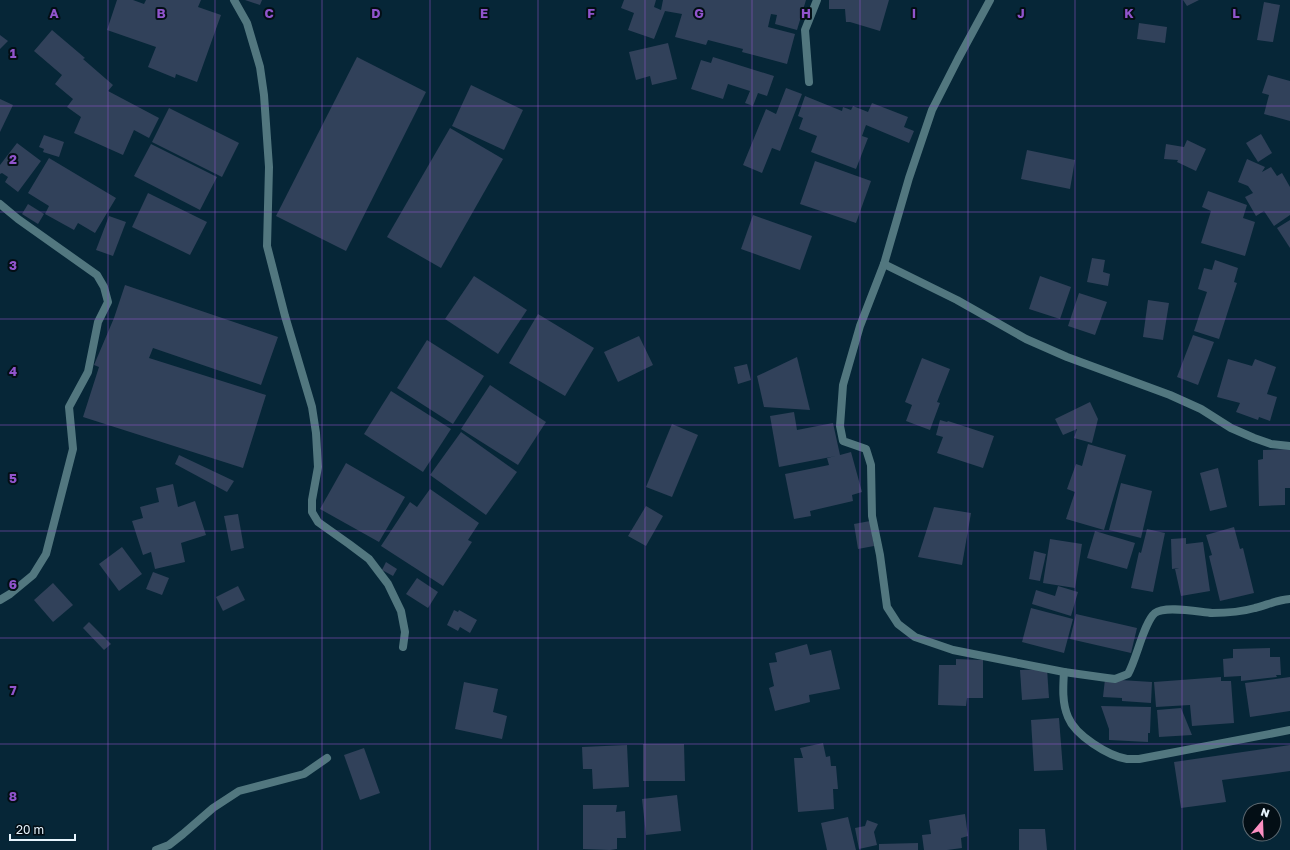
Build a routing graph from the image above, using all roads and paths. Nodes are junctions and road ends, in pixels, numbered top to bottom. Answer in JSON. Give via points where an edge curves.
{"nodes":[{"id":1,"x":234,"y":0,"type":"edge"},
{"id":2,"x":817,"y":0,"type":"edge"},
{"id":3,"x":990,"y":0,"type":"edge"},
{"id":4,"x":809,"y":82,"type":"dead end"},
{"id":5,"x":0,"y":204,"type":"edge"},
{"id":6,"x":884,"y":264,"type":"junction"},
{"id":7,"x":1290,"y":446,"type":"edge"},
{"id":8,"x":1290,"y":599,"type":"edge"},
{"id":9,"x":0,"y":600,"type":"edge"},
{"id":10,"x":403,"y":647,"type":"dead end"},
{"id":11,"x":1064,"y":672,"type":"junction"},
{"id":12,"x":1290,"y":730,"type":"edge"},
{"id":13,"x":327,"y":758,"type":"dead end"},
{"id":14,"x":156,"y":850,"type":"edge"}],
"edges":[{"from":1,"to":10,"type":"street","via":[[247,23],[260,67],[264,95],[269,167],[267,246],[312,407],[316,433],[318,466],[312,512],[318,522],[369,559],[388,584],[401,611],[405,632]]},
{"from":2,"to":4,"type":"street","via":[[805,30]]},
{"from":3,"to":6,"type":"street","via":[[932,110]]},
{"from":5,"to":9,"type":"street","via":[[97,275],[108,302],[98,322],[88,372],[70,407],[73,448],[46,554],[33,574]]},
{"from":6,"to":7,"type":"street","via":[[1067,358],[1170,395],[1254,438],[1271,444]]},
{"from":6,"to":11,"type":"street","via":[[860,326],[843,385],[840,426],[843,441],[866,448],[871,465],[872,516],[887,607],[898,624],[915,638],[952,650]]},
{"from":8,"to":11,"type":"street","via":[[1238,612],[1166,609],[1156,612],[1146,627],[1128,674],[1114,678]]},
{"from":11,"to":12,"type":"street","via":[[1063,703],[1068,718],[1077,732],[1092,743],[1126,759],[1139,759]]},
{"from":13,"to":14,"type":"street","via":[[304,774],[239,791],[213,808],[169,845]]}]}
